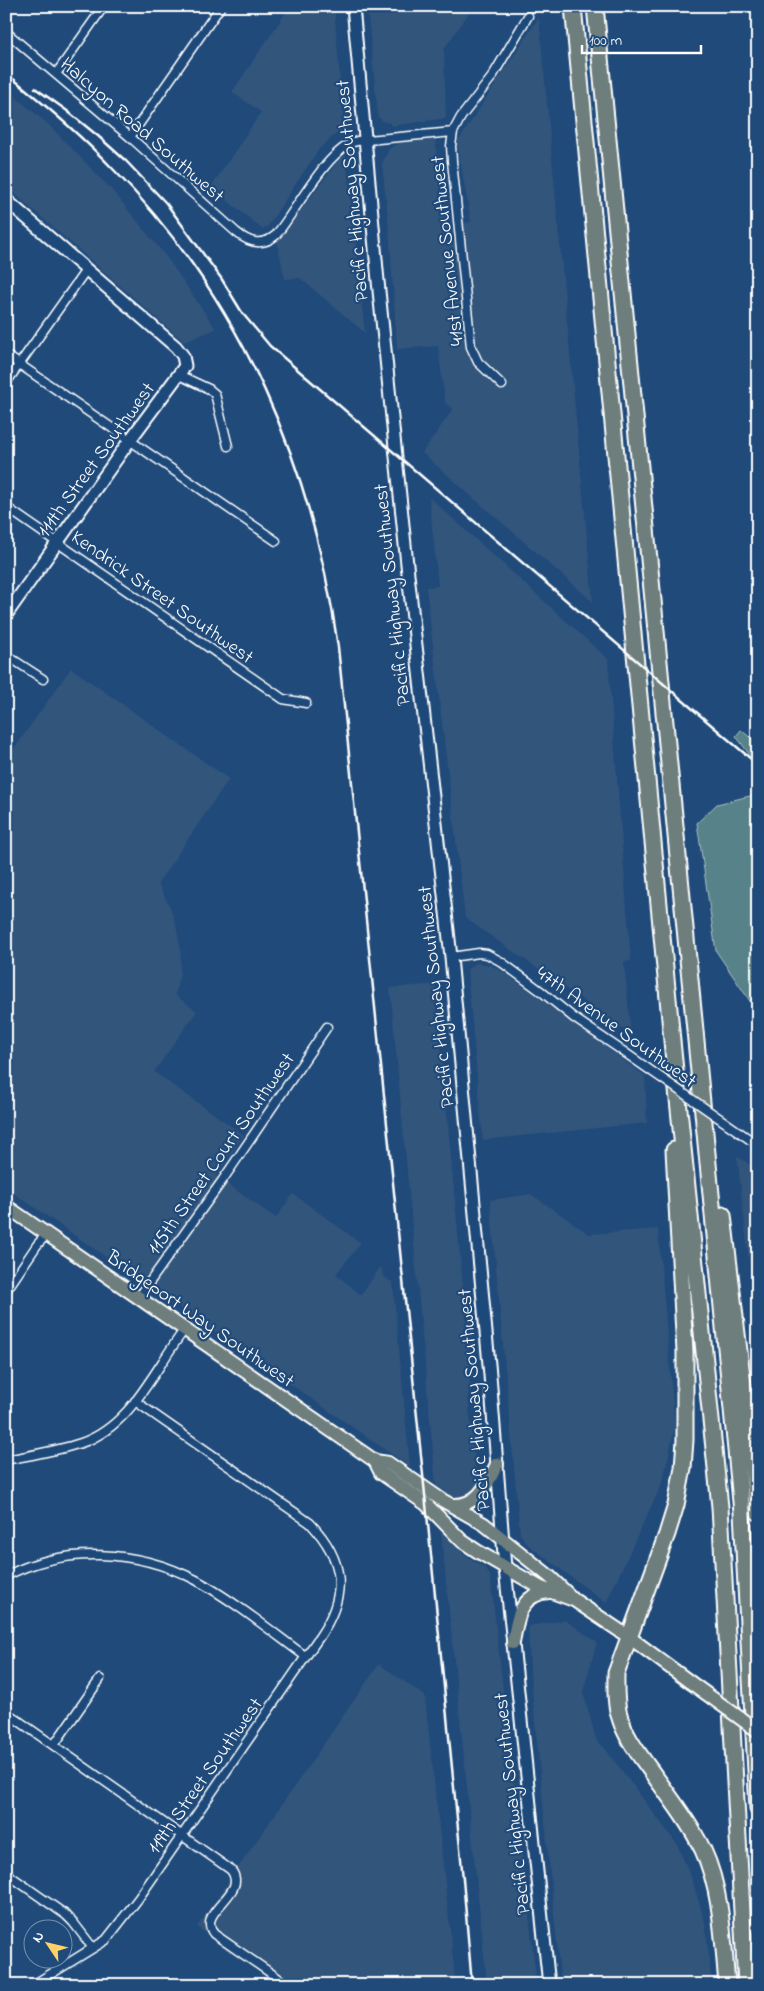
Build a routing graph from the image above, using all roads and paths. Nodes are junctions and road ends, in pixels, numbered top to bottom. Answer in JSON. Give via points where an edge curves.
{"nodes":[{"id":1,"x":104,"y":6,"type":"edge"},
{"id":2,"x":221,"y":6,"type":"edge"},
{"id":3,"x":353,"y":6,"type":"edge"},
{"id":4,"x":573,"y":6,"type":"edge"},
{"id":5,"x":595,"y":6,"type":"edge"},
{"id":6,"x":528,"y":16,"type":"dead end"},
{"id":7,"x":6,"y":32,"type":"edge"},
{"id":8,"x":56,"y":74,"type":"junction"},
{"id":9,"x":453,"y":132,"type":"junction"},
{"id":10,"x":130,"y":137,"type":"junction"},
{"id":11,"x":366,"y":140,"type":"junction"},
{"id":12,"x":6,"y":200,"type":"edge"},
{"id":13,"x":86,"y":270,"type":"junction"},
{"id":14,"x":6,"y":355,"type":"edge"},
{"id":15,"x":20,"y":365,"type":"junction"},
{"id":16,"x":180,"y":374,"type":"junction"},
{"id":17,"x":6,"y":383,"type":"edge"},
{"id":18,"x":502,"y":385,"type":"dead end"},
{"id":19,"x":130,"y":440,"type":"junction"},
{"id":20,"x":228,"y":446,"type":"dead end"},
{"id":21,"x":6,"y":507,"type":"edge"},
{"id":22,"x":276,"y":541,"type":"dead end"},
{"id":23,"x":57,"y":543,"type":"junction"},
{"id":24,"x":6,"y":615,"type":"edge"},
{"id":25,"x":6,"y":655,"type":"edge"},
{"id":26,"x":43,"y":679,"type":"dead end"},
{"id":27,"x":306,"y":703,"type":"dead end"},
{"id":28,"x":451,"y":957,"type":"junction"},
{"id":29,"x":327,"y":1027,"type":"dead end"},
{"id":30,"x":673,"y":1051,"type":"junction"},
{"id":31,"x":698,"y":1063,"type":"junction"},
{"id":32,"x":755,"y":1143,"type":"edge"},
{"id":33,"x":6,"y":1206,"type":"edge"},
{"id":34,"x":47,"y":1234,"type":"junction"},
{"id":35,"x":6,"y":1291,"type":"edge"},
{"id":36,"x":139,"y":1297,"type":"junction"},
{"id":37,"x":185,"y":1329,"type":"junction"},
{"id":38,"x":135,"y":1401,"type":"junction"},
{"id":39,"x":6,"y":1460,"type":"edge"},
{"id":40,"x":375,"y":1461,"type":"junction"},
{"id":41,"x":497,"y":1464,"type":"junction"},
{"id":42,"x":450,"y":1505,"type":"junction"},
{"id":43,"x":758,"y":1512,"type":"edge"},
{"id":44,"x":503,"y":1538,"type":"junction"},
{"id":45,"x":505,"y":1568,"type":"junction"},
{"id":46,"x":6,"y":1576,"type":"edge"},
{"id":47,"x":554,"y":1589,"type":"junction"},
{"id":48,"x":629,"y":1637,"type":"junction"},
{"id":49,"x":513,"y":1642,"type":"junction"},
{"id":50,"x":305,"y":1656,"type":"junction"},
{"id":51,"x":100,"y":1680,"type":"dead end"},
{"id":52,"x":6,"y":1712,"type":"edge"},
{"id":53,"x":758,"y":1731,"type":"edge"},
{"id":54,"x":54,"y":1745,"type":"junction"},
{"id":55,"x":758,"y":1809,"type":"edge"},
{"id":56,"x":181,"y":1836,"type":"junction"},
{"id":57,"x":6,"y":1872,"type":"edge"},
{"id":58,"x":92,"y":1948,"type":"junction"},
{"id":59,"x":33,"y":1985,"type":"edge"},
{"id":60,"x":288,"y":1985,"type":"edge"},
{"id":61,"x":549,"y":1985,"type":"edge"},
{"id":62,"x":727,"y":1985,"type":"edge"},
{"id":63,"x":746,"y":1985,"type":"edge"}],
"edges":[{"from":1,"to":8,"type":"street"},
{"from":2,"to":10,"type":"street"},
{"from":3,"to":11,"type":"main road","name":"Pacific Highway Southwest"},
{"from":4,"to":30,"type":"highway"},
{"from":5,"to":31,"type":"highway"},
{"from":6,"to":9,"type":"street","via":[[492,77]]},
{"from":7,"to":8,"type":"street","name":"Halcyon Road Southwest"},
{"from":8,"to":10,"type":"street","name":"Halcyon Road Southwest"},
{"from":9,"to":11,"type":"street"},
{"from":9,"to":18,"type":"street","name":"41st Avenue Southwest","via":[[452,162],[471,347],[478,362]]},
{"from":10,"to":11,"type":"street","name":"Halcyon Road Southwest","via":[[238,234],[252,242],[263,242],[276,235],[338,151],[348,144]]},
{"from":11,"to":28,"type":"main road","name":"Pacific Highway Southwest","via":[[408,581]]},
{"from":12,"to":13,"type":"main road"},
{"from":13,"to":15,"type":"street"},
{"from":13,"to":16,"type":"main road","via":[[180,351],[185,366]]},
{"from":14,"to":15,"type":"street"},
{"from":15,"to":17,"type":"street"},
{"from":15,"to":19,"type":"street"},
{"from":16,"to":19,"type":"main road","name":"111th Street Southwest"},
{"from":16,"to":20,"type":"street","via":[[215,394]]},
{"from":19,"to":22,"type":"street"},
{"from":19,"to":23,"type":"main road","name":"111th Street Southwest"},
{"from":21,"to":23,"type":"street","name":"Kendrick Street Southwest"},
{"from":23,"to":24,"type":"main road","name":"111th Street Southwest"},
{"from":23,"to":27,"type":"street","name":"Kendrick Street Southwest","via":[[284,699]]},
{"from":25,"to":26,"type":"street"},
{"from":28,"to":32,"type":"street","name":"47th Avenue Southwest","bridge":true,"via":[[479,953],[494,958],[574,1018]]},
{"from":28,"to":41,"type":"main road","name":"Pacific Highway Southwest"},
{"from":29,"to":36,"type":"street","name":"115th Street Court Southwest"},
{"from":30,"to":48,"type":"highway","via":[[670,1106],[685,1352],[683,1468],[667,1534]]},
{"from":30,"to":63,"type":"highway","via":[[720,1507]]},
{"from":31,"to":43,"type":"highway","via":[[716,1153]]},
{"from":31,"to":55,"type":"highway","via":[[742,1512]]},
{"from":33,"to":34,"type":"main road","name":"Bridgeport Way Southwest"},
{"from":34,"to":35,"type":"street"},
{"from":34,"to":36,"type":"main road","name":"Bridgeport Way Southwest"},
{"from":36,"to":37,"type":"main road","name":"Bridgeport Way Southwest"},
{"from":37,"to":38,"type":"street"},
{"from":37,"to":40,"type":"main road","name":"Bridgeport Way Southwest"},
{"from":38,"to":39,"type":"street","via":[[120,1418],[81,1443]]},
{"from":38,"to":50,"type":"street","name":"119th Street Southwest","via":[[304,1519],[329,1546],[337,1570],[338,1598],[329,1623]]},
{"from":40,"to":42,"type":"main road","name":"Bridgeport Way Southwest","via":[[388,1463]]},
{"from":40,"to":45,"type":"main road","name":"Bridgeport Way Southwest","via":[[381,1473],[426,1504],[462,1541]]},
{"from":41,"to":42,"type":"main road","via":[[483,1491],[475,1499],[465,1504]]},
{"from":41,"to":44,"type":"main road","name":"Pacific Highway Southwest"},
{"from":42,"to":44,"type":"main road","name":"Bridgeport Way Southwest"},
{"from":44,"to":45,"type":"main road","name":"Pacific Highway Southwest"},
{"from":44,"to":47,"type":"main road","name":"Bridgeport Way Southwest"},
{"from":45,"to":47,"type":"main road","name":"Bridgeport Way Southwest"},
{"from":45,"to":49,"type":"main road","name":"Pacific Highway Southwest"},
{"from":46,"to":50,"type":"street","via":[[35,1564],[79,1556],[146,1561],[212,1589]]},
{"from":47,"to":48,"type":"main road","name":"Bridgeport Way Southwest"},
{"from":47,"to":49,"type":"main road","via":[[527,1600],[516,1620]]},
{"from":48,"to":53,"type":"main road","name":"Bridgeport Way Southwest","bridge":true},
{"from":48,"to":62,"type":"highway","via":[[616,1673],[620,1717],[635,1748],[693,1833],[710,1868],[718,1900]]},
{"from":49,"to":61,"type":"main road","name":"Pacific Highway Southwest"},
{"from":50,"to":56,"type":"street","name":"119th Street Southwest"},
{"from":51,"to":54,"type":"street"},
{"from":52,"to":54,"type":"street"},
{"from":54,"to":56,"type":"street"},
{"from":56,"to":58,"type":"street","name":"119th Street Southwest","via":[[114,1931]]},
{"from":56,"to":60,"type":"street","via":[[231,1870],[235,1880],[226,1899],[211,1917],[210,1930]]},
{"from":57,"to":58,"type":"street","via":[[66,1915]]},
{"from":58,"to":59,"type":"street","name":"119th Street Southwest"}]}
